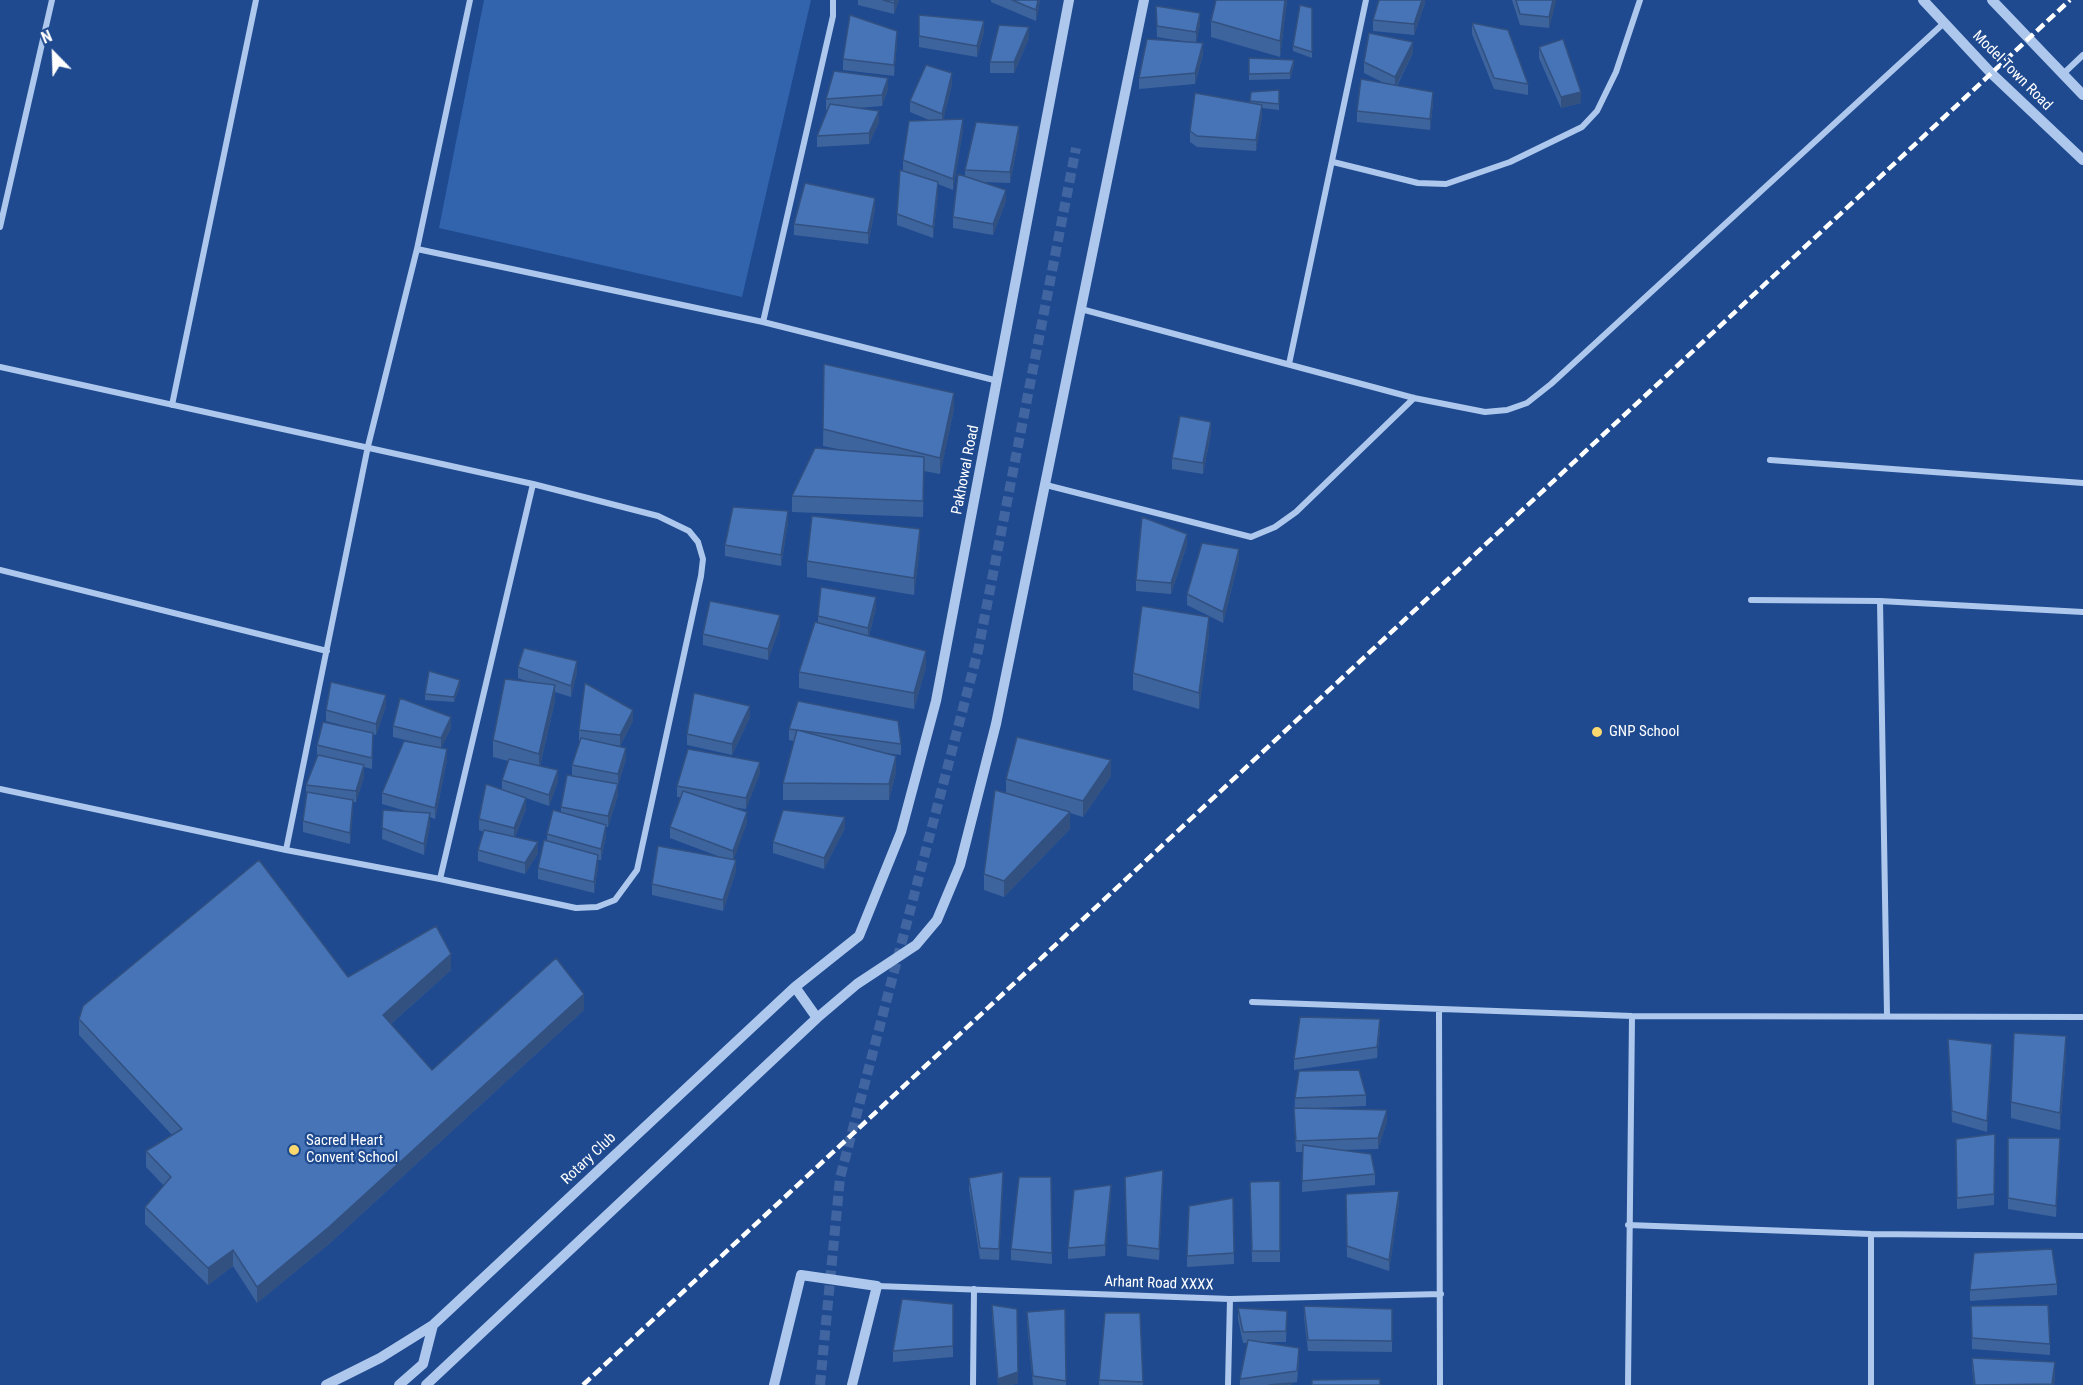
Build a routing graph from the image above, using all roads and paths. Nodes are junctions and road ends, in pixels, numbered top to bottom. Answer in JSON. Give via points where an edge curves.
{"nodes":[{"id":1,"x":52,"y":0,"type":"edge"},
{"id":2,"x":256,"y":0,"type":"edge"},
{"id":3,"x":470,"y":0,"type":"edge"},
{"id":4,"x":833,"y":0,"type":"edge"},
{"id":5,"x":1069,"y":0,"type":"edge"},
{"id":6,"x":1144,"y":0,"type":"edge"},
{"id":7,"x":1366,"y":0,"type":"edge"},
{"id":8,"x":1640,"y":0,"type":"edge"},
{"id":9,"x":1923,"y":0,"type":"edge"},
{"id":10,"x":1992,"y":0,"type":"edge"},
{"id":11,"x":1944,"y":23,"type":"junction"},
{"id":12,"x":2083,"y":55,"type":"edge"},
{"id":13,"x":2062,"y":75,"type":"junction"},
{"id":14,"x":2083,"y":96,"type":"edge"},
{"id":15,"x":2083,"y":160,"type":"edge"},
{"id":16,"x":1333,"y":162,"type":"junction"},
{"id":17,"x":0,"y":227,"type":"edge"},
{"id":18,"x":417,"y":249,"type":"junction"},
{"id":19,"x":1081,"y":309,"type":"junction"},
{"id":20,"x":763,"y":322,"type":"junction"},
{"id":21,"x":1289,"y":364,"type":"junction"},
{"id":22,"x":0,"y":367,"type":"edge"},
{"id":23,"x":999,"y":381,"type":"junction"},
{"id":24,"x":1414,"y":398,"type":"junction"},
{"id":25,"x":172,"y":405,"type":"junction"},
{"id":26,"x":368,"y":446,"type":"junction"},
{"id":27,"x":1770,"y":460,"type":"dead end"},
{"id":28,"x":2083,"y":483,"type":"edge"},
{"id":29,"x":534,"y":484,"type":"junction"},
{"id":30,"x":1046,"y":485,"type":"junction"},
{"id":31,"x":0,"y":570,"type":"edge"},
{"id":32,"x":1751,"y":600,"type":"dead end"},
{"id":33,"x":1880,"y":601,"type":"junction"},
{"id":34,"x":2083,"y":612,"type":"edge"},
{"id":35,"x":327,"y":651,"type":"junction"},
{"id":36,"x":0,"y":789,"type":"edge"},
{"id":37,"x":286,"y":850,"type":"junction"},
{"id":38,"x":440,"y":879,"type":"junction"},
{"id":39,"x":859,"y":936,"type":"joint"},
{"id":40,"x":795,"y":987,"type":"junction"},
{"id":41,"x":1252,"y":1002,"type":"dead end"},
{"id":42,"x":1440,"y":1011,"type":"junction"},
{"id":43,"x":1887,"y":1015,"type":"junction"},
{"id":44,"x":1632,"y":1016,"type":"junction"},
{"id":45,"x":2083,"y":1017,"type":"edge"},
{"id":46,"x":817,"y":1018,"type":"junction"},
{"id":47,"x":1628,"y":1225,"type":"junction"},
{"id":48,"x":1870,"y":1234,"type":"junction"},
{"id":49,"x":2083,"y":1236,"type":"edge"},
{"id":50,"x":877,"y":1286,"type":"junction"},
{"id":51,"x":974,"y":1289,"type":"junction"},
{"id":52,"x":1441,"y":1294,"type":"junction"},
{"id":53,"x":1230,"y":1299,"type":"junction"},
{"id":54,"x":432,"y":1325,"type":"junction"},
{"id":55,"x":326,"y":1385,"type":"edge"},
{"id":56,"x":399,"y":1385,"type":"edge"},
{"id":57,"x":426,"y":1385,"type":"edge"},
{"id":58,"x":774,"y":1385,"type":"edge"},
{"id":59,"x":852,"y":1385,"type":"edge"},
{"id":60,"x":973,"y":1385,"type":"edge"},
{"id":61,"x":1228,"y":1385,"type":"edge"},
{"id":62,"x":1440,"y":1385,"type":"edge"},
{"id":63,"x":1628,"y":1385,"type":"edge"},
{"id":64,"x":1871,"y":1385,"type":"edge"}],
"edges":[{"from":1,"to":17,"type":"street"},
{"from":2,"to":25,"type":"street"},
{"from":3,"to":18,"type":"street"},
{"from":4,"to":20,"type":"street","via":[[833,16]]},
{"from":5,"to":23,"type":"street","name":"Pakhowal Road"},
{"from":6,"to":19,"type":"street"},
{"from":7,"to":16,"type":"street"},
{"from":8,"to":16,"type":"street","via":[[1616,72],[1597,111],[1582,127],[1510,162],[1446,184],[1418,183]]},
{"from":9,"to":11,"type":"street","name":"Model Town Road"},
{"from":10,"to":13,"type":"street"},
{"from":11,"to":15,"type":"street","name":"Model Town Road"},
{"from":11,"to":24,"type":"street","via":[[1527,403],[1485,412]]},
{"from":12,"to":13,"type":"street"},
{"from":13,"to":14,"type":"street"},
{"from":16,"to":21,"type":"street"},
{"from":18,"to":20,"type":"street"},
{"from":18,"to":26,"type":"street"},
{"from":19,"to":21,"type":"street"},
{"from":19,"to":30,"type":"street"},
{"from":20,"to":23,"type":"street"},
{"from":21,"to":24,"type":"street"},
{"from":22,"to":25,"type":"street"},
{"from":23,"to":39,"type":"street","name":"Pakhowal Road","via":[[936,701],[900,832]]},
{"from":24,"to":30,"type":"street","via":[[1296,512],[1251,537]]},
{"from":25,"to":26,"type":"street"},
{"from":26,"to":29,"type":"street"},
{"from":26,"to":35,"type":"street"},
{"from":27,"to":28,"type":"street"},
{"from":29,"to":38,"type":"street"},
{"from":29,"to":38,"type":"street","via":[[675,523],[698,542],[703,559],[637,870],[615,900],[597,907],[576,908]]},
{"from":30,"to":46,"type":"street","via":[[976,808],[960,865],[937,920],[916,945],[857,984]]},
{"from":31,"to":35,"type":"street"},
{"from":32,"to":33,"type":"street"},
{"from":33,"to":34,"type":"street"},
{"from":33,"to":43,"type":"street"},
{"from":35,"to":37,"type":"street"},
{"from":36,"to":37,"type":"street"},
{"from":37,"to":38,"type":"street"},
{"from":39,"to":40,"type":"street","name":"Rotary Club"},
{"from":40,"to":46,"type":"street"},
{"from":40,"to":54,"type":"street","name":"Rotary Club"},
{"from":41,"to":42,"type":"street"},
{"from":42,"to":44,"type":"street"},
{"from":42,"to":52,"type":"street"},
{"from":43,"to":44,"type":"street"},
{"from":43,"to":45,"type":"street"},
{"from":44,"to":47,"type":"street"},
{"from":46,"to":57,"type":"street"},
{"from":47,"to":48,"type":"street"},
{"from":47,"to":63,"type":"street"},
{"from":48,"to":49,"type":"street"},
{"from":48,"to":64,"type":"street"},
{"from":50,"to":51,"type":"street","name":"Arhant Road XXXX"},
{"from":50,"to":58,"type":"street","via":[[801,1275]]},
{"from":50,"to":59,"type":"street"},
{"from":51,"to":53,"type":"street","name":"Arhant Road XXXX"},
{"from":51,"to":60,"type":"street"},
{"from":52,"to":53,"type":"street","name":"Arhant Road XXXX"},
{"from":52,"to":62,"type":"street"},
{"from":53,"to":61,"type":"street"},
{"from":54,"to":55,"type":"street","name":"Rotary Club","via":[[380,1358]]},
{"from":54,"to":56,"type":"street","via":[[423,1364]]}]}
